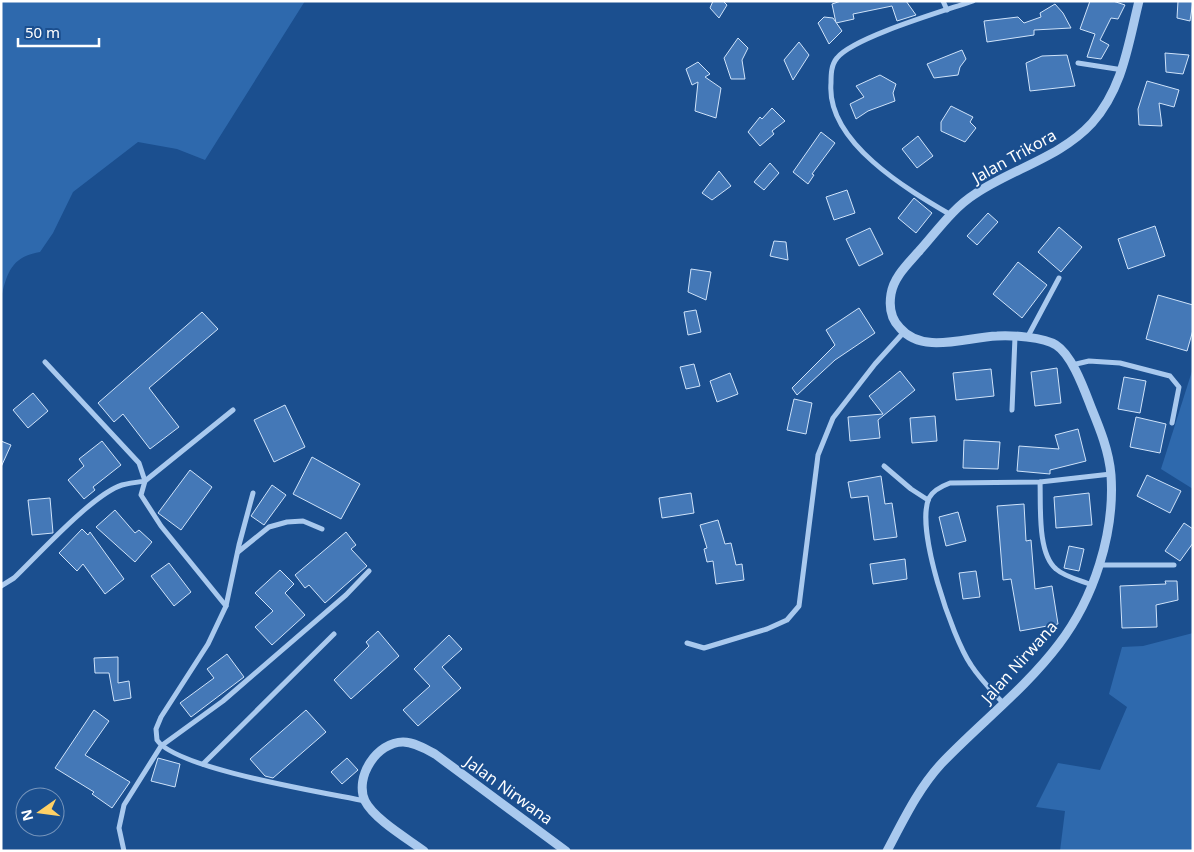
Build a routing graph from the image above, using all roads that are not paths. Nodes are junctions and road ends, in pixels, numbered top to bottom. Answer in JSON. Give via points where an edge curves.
{"nodes":[{"id":1,"x":943,"y":1,"type":"edge"},
{"id":2,"x":973,"y":1,"type":"edge"},
{"id":3,"x":1139,"y":1,"type":"edge"},
{"id":4,"x":947,"y":10,"type":"junction"},
{"id":5,"x":1078,"y":64,"type":"dead end"},
{"id":6,"x":1124,"y":70,"type":"junction"},
{"id":7,"x":951,"y":215,"type":"junction"},
{"id":8,"x":1059,"y":278,"type":"dead end"},
{"id":9,"x":897,"y":325,"type":"joint"},
{"id":10,"x":904,"y":332,"type":"junction"},
{"id":11,"x":1015,"y":337,"type":"junction"},
{"id":12,"x":1027,"y":338,"type":"junction"},
{"id":13,"x":45,"y":362,"type":"dead end"},
{"id":14,"x":1071,"y":365,"type":"junction"},
{"id":15,"x":233,"y":410,"type":"dead end"},
{"id":16,"x":1012,"y":410,"type":"dead end"},
{"id":17,"x":1172,"y":423,"type":"dead end"},
{"id":18,"x":884,"y":466,"type":"dead end"},
{"id":19,"x":1111,"y":474,"type":"junction"},
{"id":20,"x":146,"y":481,"type":"junction"},
{"id":21,"x":1040,"y":482,"type":"junction"},
{"id":22,"x":253,"y":493,"type":"dead end"},
{"id":23,"x":928,"y":500,"type":"junction"},
{"id":24,"x":322,"y":529,"type":"dead end"},
{"id":25,"x":238,"y":552,"type":"junction"},
{"id":26,"x":1098,"y":565,"type":"junction"},
{"id":27,"x":1174,"y":565,"type":"dead end"},
{"id":28,"x":369,"y":571,"type":"dead end"},
{"id":29,"x":1092,"y":584,"type":"junction"},
{"id":30,"x":1,"y":586,"type":"edge"},
{"id":31,"x":226,"y":606,"type":"junction"},
{"id":32,"x":334,"y":634,"type":"dead end"},
{"id":33,"x":687,"y":644,"type":"dead end"},
{"id":34,"x":1002,"y":703,"type":"junction"},
{"id":35,"x":161,"y":746,"type":"junction"},
{"id":36,"x":203,"y":764,"type":"junction"},
{"id":37,"x":365,"y":801,"type":"junction"},
{"id":38,"x":124,"y":851,"type":"edge"},
{"id":39,"x":424,"y":851,"type":"edge"},
{"id":40,"x":566,"y":851,"type":"edge"},
{"id":41,"x":887,"y":851,"type":"edge"}],
"edges":[{"from":1,"to":4,"type":"street"},
{"from":2,"to":4,"type":"street"},
{"from":3,"to":6,"type":"street","name":"Jalan Trikora"},
{"from":4,"to":7,"type":"street","via":[[868,38],[844,52],[832,67],[830,89],[838,119],[874,162],[903,186]]},
{"from":5,"to":6,"type":"street"},
{"from":6,"to":7,"type":"street","name":"Jalan Trikora","via":[[1101,112],[1076,137],[975,193]]},
{"from":7,"to":9,"type":"street","name":"Jalan Trikora","via":[[894,284],[890,296],[891,310]]},
{"from":8,"to":12,"type":"street"},
{"from":9,"to":10,"type":"street","name":"Jalan Nirwana"},
{"from":10,"to":11,"type":"street","name":"Jalan Nirwana","via":[[925,342]]},
{"from":10,"to":33,"type":"street","via":[[874,364],[833,418],[818,455],[799,606],[795,613],[767,628],[704,648]]},
{"from":11,"to":12,"type":"street","name":"Jalan Nirwana"},
{"from":11,"to":16,"type":"street"},
{"from":12,"to":14,"type":"street","name":"Jalan Nirwana","via":[[1057,345]]},
{"from":13,"to":20,"type":"street","via":[[139,463]]},
{"from":14,"to":17,"type":"street","via":[[1102,361],[1170,376],[1179,387]]},
{"from":14,"to":19,"type":"street","name":"Jalan Nirwana","via":[[1104,441]]},
{"from":15,"to":20,"type":"street"},
{"from":18,"to":23,"type":"street"},
{"from":19,"to":21,"type":"street"},
{"from":19,"to":26,"type":"street","name":"Jalan Nirwana","via":[[1109,523]]},
{"from":20,"to":30,"type":"street","via":[[122,485],[105,494],[14,578]]},
{"from":20,"to":31,"type":"street","via":[[141,496],[148,509]]},
{"from":21,"to":23,"type":"street","via":[[950,482],[938,488]]},
{"from":21,"to":29,"type":"street","via":[[1044,546],[1048,558],[1059,571]]},
{"from":22,"to":25,"type":"street"},
{"from":23,"to":34,"type":"street","via":[[925,511],[928,539],[948,616],[971,665]]},
{"from":24,"to":25,"type":"street","via":[[304,521],[287,522],[269,527]]},
{"from":25,"to":31,"type":"street"},
{"from":26,"to":27,"type":"street"},
{"from":26,"to":29,"type":"street","name":"Jalan Nirwana"},
{"from":28,"to":35,"type":"street","via":[[346,595],[223,701]]},
{"from":29,"to":34,"type":"street","name":"Jalan Nirwana","via":[[1058,646]]},
{"from":31,"to":35,"type":"street","via":[[208,644],[161,717],[156,735]]},
{"from":32,"to":36,"type":"street"},
{"from":34,"to":41,"type":"street","name":"Jalan Nirwana","via":[[939,766],[919,793]]},
{"from":35,"to":36,"type":"street"},
{"from":35,"to":38,"type":"street","via":[[124,805],[119,828]]},
{"from":36,"to":37,"type":"street","via":[[277,784]]},
{"from":37,"to":39,"type":"street","via":[[382,819]]},
{"from":37,"to":40,"type":"street","name":"Jalan Nirwana","via":[[362,782],[371,762],[385,747],[404,741],[435,754]]}]}
